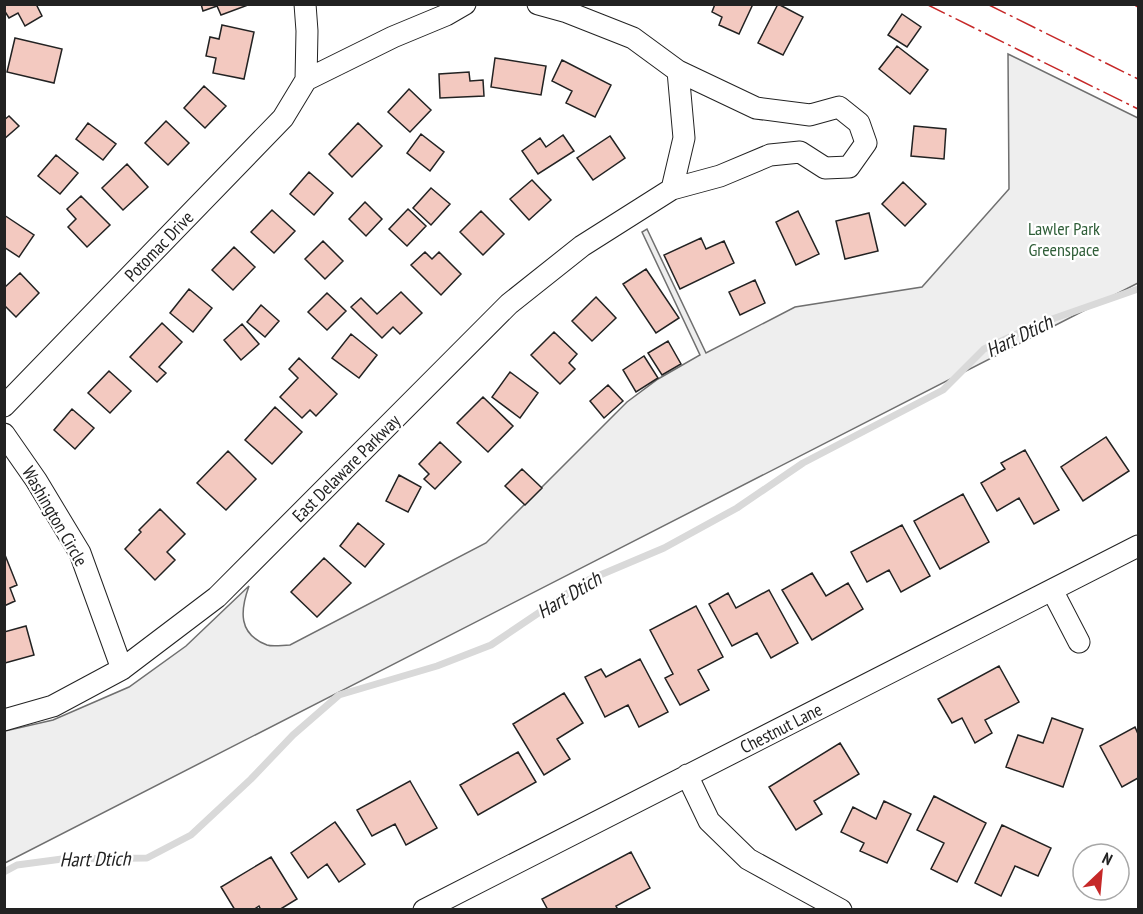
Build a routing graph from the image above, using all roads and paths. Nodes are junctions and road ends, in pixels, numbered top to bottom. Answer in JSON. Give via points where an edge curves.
{"nodes":[{"id":1,"x":305,"y":4,"type":"edge"},
{"id":2,"x":465,"y":4,"type":"edge"},
{"id":3,"x":538,"y":4,"type":"edge"},
{"id":4,"x":678,"y":71,"type":"junction"},
{"id":5,"x":306,"y":80,"type":"junction"},
{"id":6,"x":672,"y":189,"type":"junction"},
{"id":7,"x":4,"y":406,"type":"edge"},
{"id":8,"x":4,"y":434,"type":"edge"},
{"id":9,"x":1138,"y":546,"type":"edge"},
{"id":10,"x":1052,"y":590,"type":"junction"},
{"id":11,"x":1079,"y":642,"type":"dead end"},
{"id":12,"x":122,"y":669,"type":"junction"},
{"id":13,"x":4,"y":720,"type":"edge"},
{"id":14,"x":687,"y":775,"type":"junction"},
{"id":15,"x":424,"y":909,"type":"edge"},
{"id":16,"x":841,"y":909,"type":"edge"}],
"edges":[{"from":1,"to":5,"type":"street","name":"Potomac Drive"},
{"from":2,"to":5,"type":"street"},
{"from":3,"to":4,"type":"street","via":[[633,38]]},
{"from":4,"to":6,"type":"street","via":[[684,138]]},
{"from":4,"to":6,"type":"street","name":"East Delaware Parkway","via":[[756,108],[810,115],[839,107],[859,123],[866,143],[849,167],[825,168],[800,152],[770,155],[720,176]]},
{"from":5,"to":7,"type":"street","name":"Potomac Drive","via":[[283,118]]},
{"from":6,"to":12,"type":"street","name":"East Delaware Parkway","via":[[582,246],[508,304],[217,597]]},
{"from":8,"to":12,"type":"street","name":"Washington Circle","via":[[80,553]]},
{"from":9,"to":10,"type":"street","name":"Chestnut Lane"},
{"from":10,"to":11,"type":"street"},
{"from":10,"to":14,"type":"street","name":"Chestnut Lane"},
{"from":12,"to":13,"type":"street","name":"East Delaware Parkway","via":[[53,706]]},
{"from":14,"to":15,"type":"street","name":"Chestnut Lane"},
{"from":14,"to":16,"type":"street","via":[[709,821],[748,859]]}]}
